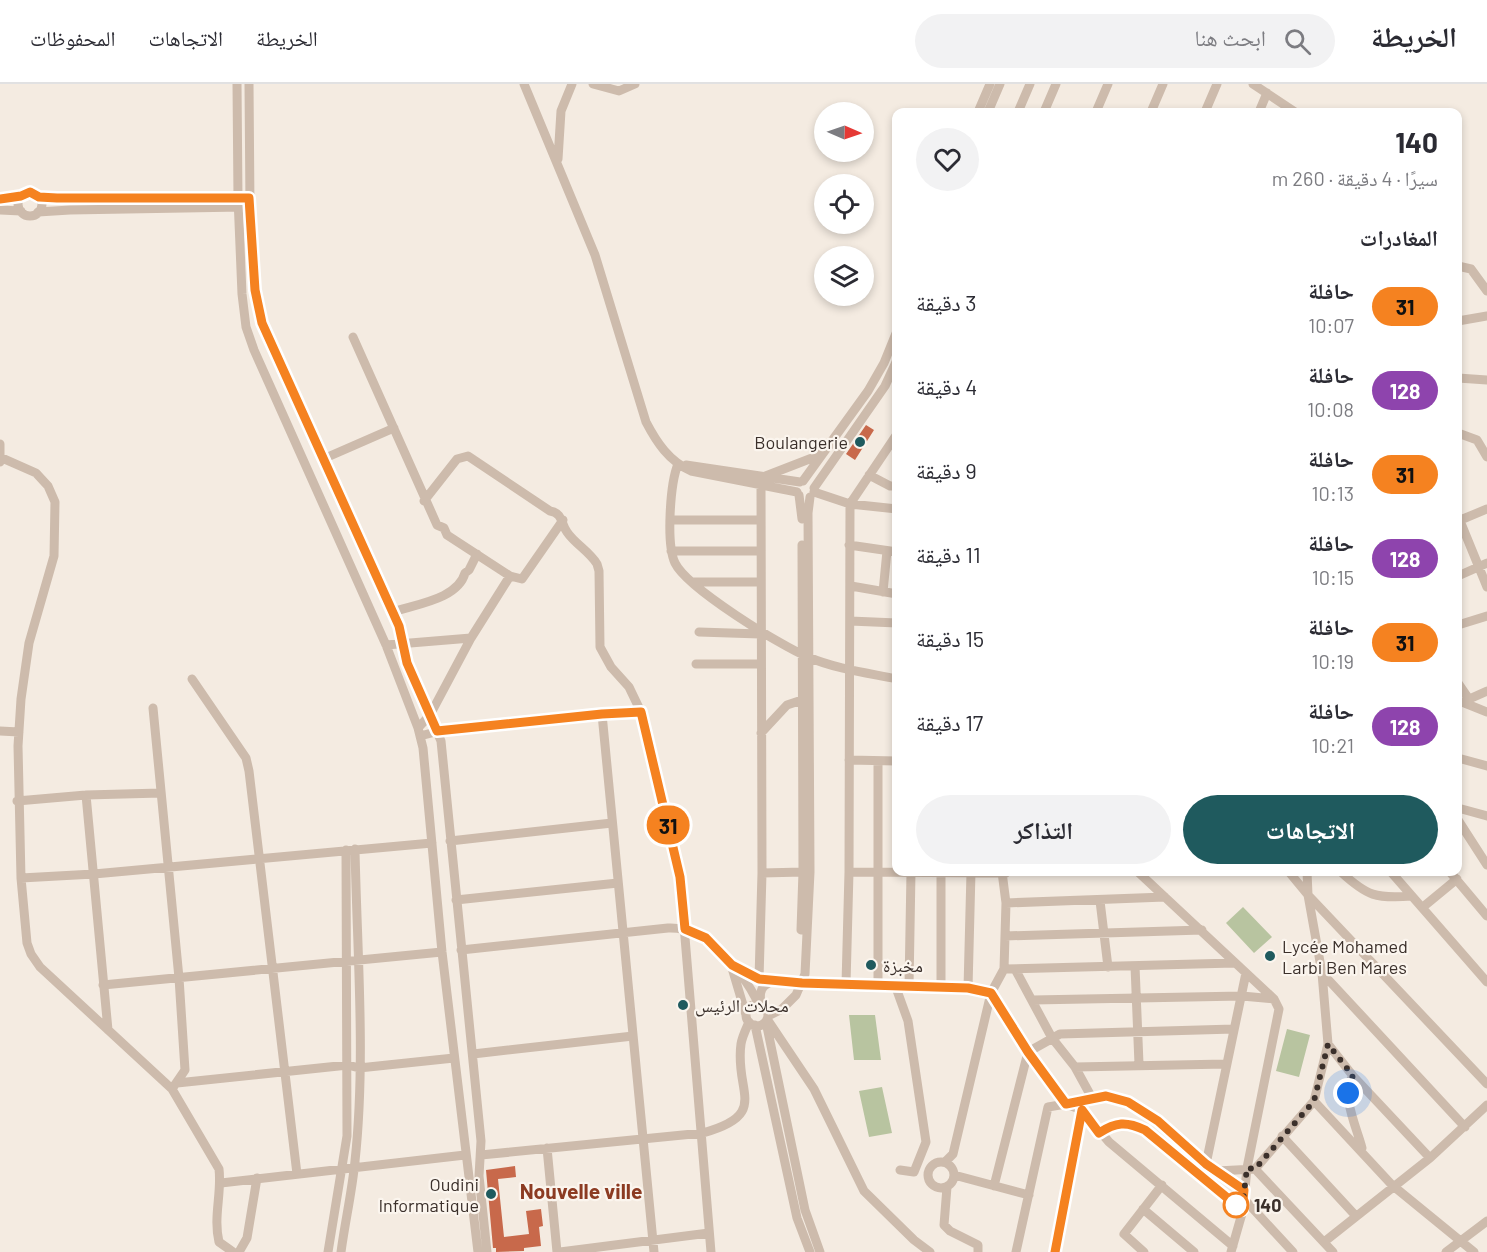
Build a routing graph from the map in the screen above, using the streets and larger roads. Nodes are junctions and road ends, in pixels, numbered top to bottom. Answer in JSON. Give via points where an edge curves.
{"nodes":[{"id":1,"x":237,"y":84,"type":"edge"},
{"id":2,"x":249,"y":84,"type":"edge"},
{"id":3,"x":524,"y":84,"type":"edge"},
{"id":4,"x":572,"y":84,"type":"edge"},
{"id":5,"x":593,"y":84,"type":"edge"},
{"id":6,"x":635,"y":84,"type":"edge"},
{"id":7,"x":990,"y":84,"type":"edge"},
{"id":8,"x":1000,"y":84,"type":"edge"},
{"id":9,"x":1030,"y":84,"type":"edge"},
{"id":10,"x":1056,"y":84,"type":"edge"},
{"id":11,"x":1108,"y":84,"type":"edge"},
{"id":12,"x":1163,"y":84,"type":"edge"},
{"id":13,"x":1217,"y":84,"type":"edge"},
{"id":14,"x":1253,"y":84,"type":"edge"},
{"id":15,"x":1267,"y":93,"type":"junction"},
{"id":16,"x":980,"y":108,"type":"edge"},
{"id":17,"x":990,"y":108,"type":"edge"},
{"id":18,"x":1020,"y":108,"type":"edge"},
{"id":19,"x":1046,"y":108,"type":"edge"},
{"id":20,"x":1098,"y":108,"type":"edge"},
{"id":21,"x":1153,"y":108,"type":"edge"},
{"id":22,"x":1207,"y":108,"type":"edge"},
{"id":23,"x":1261,"y":108,"type":"edge"},
{"id":24,"x":1289,"y":108,"type":"edge"},
{"id":25,"x":558,"y":165,"type":"junction"},
{"id":26,"x":21,"y":196,"type":"junction"},
{"id":27,"x":39,"y":197,"type":"junction"},
{"id":28,"x":0,"y":199,"type":"edge"},
{"id":29,"x":249,"y":202,"type":"junction"},
{"id":30,"x":238,"y":203,"type":"junction"},
{"id":31,"x":0,"y":210,"type":"edge"},
{"id":32,"x":21,"y":212,"type":"junction"},
{"id":33,"x":38,"y":213,"type":"junction"},
{"id":34,"x":1462,"y":266,"type":"edge"},
{"id":35,"x":1487,"y":291,"type":"edge"},
{"id":36,"x":1487,"y":316,"type":"edge"},
{"id":37,"x":1462,"y":320,"type":"edge"},
{"id":38,"x":262,"y":323,"type":"junction"},
{"id":39,"x":246,"y":327,"type":"junction"},
{"id":40,"x":353,"y":338,"type":"dead end"},
{"id":41,"x":892,"y":343,"type":"edge"},
{"id":42,"x":882,"y":367,"type":"junction"},
{"id":43,"x":892,"y":372,"type":"edge"},
{"id":44,"x":892,"y":377,"type":"edge"},
{"id":45,"x":1462,"y":378,"type":"edge"},
{"id":46,"x":1487,"y":380,"type":"edge"},
{"id":47,"x":394,"y":428,"type":"junction"},
{"id":48,"x":1462,"y":434,"type":"edge"},
{"id":49,"x":892,"y":441,"type":"edge"},
{"id":50,"x":0,"y":444,"type":"edge"},
{"id":51,"x":830,"y":445,"type":"junction"},
{"id":52,"x":0,"y":457,"type":"edge"},
{"id":53,"x":1487,"y":457,"type":"edge"},
{"id":54,"x":323,"y":459,"type":"junction"},
{"id":55,"x":0,"y":462,"type":"edge"},
{"id":56,"x":678,"y":464,"type":"junction"},
{"id":57,"x":869,"y":475,"type":"junction"},
{"id":58,"x":762,"y":481,"type":"junction"},
{"id":59,"x":802,"y":481,"type":"junction"},
{"id":60,"x":892,"y":486,"type":"edge"},
{"id":61,"x":812,"y":492,"type":"junction"},
{"id":62,"x":798,"y":494,"type":"junction"},
{"id":63,"x":424,"y":501,"type":"junction"},
{"id":64,"x":850,"y":504,"type":"junction"},
{"id":65,"x":892,"y":508,"type":"edge"},
{"id":66,"x":1487,"y":509,"type":"edge"},
{"id":67,"x":1462,"y":518,"type":"edge"},
{"id":68,"x":563,"y":520,"type":"junction"},
{"id":69,"x":671,"y":520,"type":"junction"},
{"id":70,"x":761,"y":520,"type":"junction"},
{"id":71,"x":1462,"y":525,"type":"edge"},
{"id":72,"x":849,"y":545,"type":"junction"},
{"id":73,"x":671,"y":551,"type":"junction"},
{"id":74,"x":760,"y":551,"type":"junction"},
{"id":75,"x":892,"y":551,"type":"edge"},
{"id":76,"x":477,"y":555,"type":"junction"},
{"id":77,"x":1483,"y":565,"type":"edge"},
{"id":78,"x":1462,"y":574,"type":"edge"},
{"id":79,"x":510,"y":576,"type":"junction"},
{"id":80,"x":692,"y":582,"type":"junction"},
{"id":81,"x":760,"y":582,"type":"junction"},
{"id":82,"x":851,"y":586,"type":"junction"},
{"id":83,"x":1487,"y":588,"type":"edge"},
{"id":84,"x":883,"y":592,"type":"junction"},
{"id":85,"x":892,"y":593,"type":"edge"},
{"id":86,"x":393,"y":612,"type":"junction"},
{"id":87,"x":1487,"y":616,"type":"edge"},
{"id":88,"x":850,"y":621,"type":"junction"},
{"id":89,"x":892,"y":623,"type":"edge"},
{"id":90,"x":1462,"y":624,"type":"edge"},
{"id":91,"x":699,"y":632,"type":"dead end"},
{"id":92,"x":760,"y":632,"type":"junction"},
{"id":93,"x":471,"y":638,"type":"junction"},
{"id":94,"x":402,"y":642,"type":"junction"},
{"id":95,"x":386,"y":645,"type":"junction"},
{"id":96,"x":805,"y":656,"type":"junction"},
{"id":97,"x":696,"y":664,"type":"dead end"},
{"id":98,"x":760,"y":664,"type":"junction"},
{"id":99,"x":850,"y":670,"type":"junction"},
{"id":100,"x":892,"y":678,"type":"edge"},
{"id":101,"x":192,"y":679,"type":"dead end"},
{"id":102,"x":1487,"y":691,"type":"edge"},
{"id":103,"x":802,"y":700,"type":"junction"},
{"id":104,"x":1463,"y":702,"type":"edge"},
{"id":105,"x":153,"y":708,"type":"dead end"},
{"id":106,"x":641,"y":712,"type":"junction"},
{"id":107,"x":1487,"y":712,"type":"edge"},
{"id":108,"x":602,"y":714,"type":"junction"},
{"id":109,"x":429,"y":715,"type":"junction"},
{"id":110,"x":0,"y":731,"type":"edge"},
{"id":111,"x":437,"y":731,"type":"junction"},
{"id":112,"x":19,"y":732,"type":"junction"},
{"id":113,"x":419,"y":732,"type":"junction"},
{"id":114,"x":761,"y":733,"type":"junction"},
{"id":115,"x":1462,"y":759,"type":"edge"},
{"id":116,"x":849,"y":760,"type":"junction"},
{"id":117,"x":878,"y":761,"type":"junction"},
{"id":118,"x":892,"y":761,"type":"edge"},
{"id":119,"x":1487,"y":766,"type":"edge"},
{"id":120,"x":161,"y":793,"type":"junction"},
{"id":121,"x":86,"y":795,"type":"junction"},
{"id":122,"x":17,"y":801,"type":"junction"},
{"id":123,"x":1462,"y":808,"type":"edge"},
{"id":124,"x":1487,"y":816,"type":"edge"},
{"id":125,"x":612,"y":823,"type":"junction"},
{"id":126,"x":1462,"y":826,"type":"edge"},
{"id":127,"x":450,"y":841,"type":"junction"},
{"id":128,"x":432,"y":843,"type":"junction"},
{"id":129,"x":351,"y":849,"type":"junction"},
{"id":130,"x":259,"y":858,"type":"junction"},
{"id":131,"x":1485,"y":859,"type":"edge"},
{"id":132,"x":168,"y":867,"type":"junction"},
{"id":133,"x":803,"y":872,"type":"junction"},
{"id":134,"x":849,"y":872,"type":"junction"},
{"id":135,"x":879,"y":872,"type":"junction"},
{"id":136,"x":892,"y":872,"type":"edge"},
{"id":137,"x":762,"y":873,"type":"junction"},
{"id":138,"x":94,"y":874,"type":"junction"},
{"id":139,"x":911,"y":876,"type":"edge"},
{"id":140,"x":940,"y":876,"type":"edge"},
{"id":141,"x":971,"y":876,"type":"edge"},
{"id":142,"x":1004,"y":876,"type":"edge"},
{"id":143,"x":1142,"y":876,"type":"edge"},
{"id":144,"x":1293,"y":876,"type":"edge"},
{"id":145,"x":1307,"y":876,"type":"edge"},
{"id":146,"x":1345,"y":876,"type":"edge"},
{"id":147,"x":1394,"y":876,"type":"edge"},
{"id":148,"x":1452,"y":876,"type":"edge"},
{"id":149,"x":1454,"y":876,"type":"edge"},
{"id":150,"x":21,"y":878,"type":"junction"},
{"id":151,"x":618,"y":883,"type":"junction"},
{"id":152,"x":1308,"y":895,"type":"junction"},
{"id":153,"x":1412,"y":896,"type":"junction"},
{"id":154,"x":1165,"y":897,"type":"junction"},
{"id":155,"x":456,"y":900,"type":"junction"},
{"id":156,"x":1100,"y":901,"type":"junction"},
{"id":157,"x":1006,"y":903,"type":"junction"},
{"id":158,"x":1423,"y":907,"type":"junction"},
{"id":159,"x":1487,"y":916,"type":"edge"},
{"id":160,"x":685,"y":929,"type":"junction"},
{"id":161,"x":1202,"y":930,"type":"junction"},
{"id":162,"x":1104,"y":933,"type":"junction"},
{"id":163,"x":623,"y":934,"type":"junction"},
{"id":164,"x":1005,"y":936,"type":"junction"},
{"id":165,"x":461,"y":950,"type":"junction"},
{"id":166,"x":442,"y":951,"type":"junction"},
{"id":167,"x":353,"y":961,"type":"junction"},
{"id":168,"x":1234,"y":963,"type":"junction"},
{"id":169,"x":732,"y":965,"type":"junction"},
{"id":170,"x":1135,"y":966,"type":"junction"},
{"id":171,"x":1108,"y":967,"type":"junction"},
{"id":172,"x":272,"y":969,"type":"junction"},
{"id":173,"x":1004,"y":969,"type":"junction"},
{"id":174,"x":1015,"y":969,"type":"junction"},
{"id":175,"x":1322,"y":973,"type":"junction"},
{"id":176,"x":1246,"y":974,"type":"junction"},
{"id":177,"x":179,"y":978,"type":"junction"},
{"id":178,"x":759,"y":979,"type":"junction"},
{"id":179,"x":777,"y":981,"type":"junction"},
{"id":180,"x":1487,"y":982,"type":"edge"},
{"id":181,"x":802,"y":983,"type":"junction"},
{"id":182,"x":846,"y":984,"type":"junction"},
{"id":183,"x":103,"y":985,"type":"junction"},
{"id":184,"x":878,"y":985,"type":"junction"},
{"id":185,"x":895,"y":985,"type":"junction"},
{"id":186,"x":909,"y":986,"type":"junction"},
{"id":187,"x":941,"y":987,"type":"junction"},
{"id":188,"x":968,"y":988,"type":"junction"},
{"id":189,"x":991,"y":993,"type":"junction"},
{"id":190,"x":1242,"y":996,"type":"junction"},
{"id":191,"x":1136,"y":998,"type":"junction"},
{"id":192,"x":1274,"y":999,"type":"junction"},
{"id":193,"x":1033,"y":1000,"type":"junction"},
{"id":194,"x":760,"y":1004,"type":"junction"},
{"id":195,"x":767,"y":1019,"type":"junction"},
{"id":196,"x":750,"y":1021,"type":"junction"},
{"id":197,"x":1234,"y":1029,"type":"junction"},
{"id":198,"x":108,"y":1030,"type":"junction"},
{"id":199,"x":1137,"y":1032,"type":"junction"},
{"id":200,"x":633,"y":1036,"type":"junction"},
{"id":201,"x":1052,"y":1038,"type":"junction"},
{"id":202,"x":1328,"y":1044,"type":"junction"},
{"id":203,"x":1028,"y":1052,"type":"junction"},
{"id":204,"x":473,"y":1054,"type":"junction"},
{"id":205,"x":454,"y":1058,"type":"junction"},
{"id":206,"x":1140,"y":1064,"type":"junction"},
{"id":207,"x":1226,"y":1064,"type":"junction"},
{"id":208,"x":348,"y":1065,"type":"junction"},
{"id":209,"x":1075,"y":1066,"type":"junction"},
{"id":210,"x":359,"y":1068,"type":"junction"},
{"id":211,"x":286,"y":1071,"type":"junction"},
{"id":212,"x":1353,"y":1076,"type":"junction"},
{"id":213,"x":1487,"y":1084,"type":"edge"},
{"id":214,"x":175,"y":1086,"type":"junction"},
{"id":215,"x":1092,"y":1098,"type":"junction"},
{"id":216,"x":1314,"y":1101,"type":"junction"},
{"id":217,"x":1066,"y":1104,"type":"junction"},
{"id":218,"x":1487,"y":1105,"type":"edge"},
{"id":219,"x":1082,"y":1110,"type":"junction"},
{"id":220,"x":1465,"y":1127,"type":"junction"},
{"id":221,"x":703,"y":1132,"type":"junction"},
{"id":222,"x":1099,"y":1133,"type":"junction"},
{"id":223,"x":1282,"y":1136,"type":"junction"},
{"id":224,"x":643,"y":1139,"type":"junction"},
{"id":225,"x":547,"y":1148,"type":"junction"},
{"id":226,"x":1362,"y":1151,"type":"junction"},
{"id":227,"x":465,"y":1154,"type":"junction"},
{"id":228,"x":481,"y":1155,"type":"junction"},
{"id":229,"x":920,"y":1158,"type":"junction"},
{"id":230,"x":1430,"y":1158,"type":"junction"},
{"id":231,"x":945,"y":1162,"type":"junction"},
{"id":232,"x":1206,"y":1164,"type":"junction"},
{"id":233,"x":354,"y":1168,"type":"junction"},
{"id":234,"x":929,"y":1169,"type":"junction"},
{"id":235,"x":1251,"y":1169,"type":"junction"},
{"id":236,"x":900,"y":1170,"type":"dead end"},
{"id":237,"x":342,"y":1171,"type":"junction"},
{"id":238,"x":1217,"y":1172,"type":"junction"},
{"id":239,"x":297,"y":1174,"type":"junction"},
{"id":240,"x":954,"y":1175,"type":"junction"},
{"id":241,"x":257,"y":1178,"type":"junction"},
{"id":242,"x":221,"y":1182,"type":"junction"},
{"id":243,"x":1162,"y":1185,"type":"junction"},
{"id":244,"x":1392,"y":1185,"type":"junction"},
{"id":245,"x":994,"y":1186,"type":"junction"},
{"id":246,"x":947,"y":1187,"type":"junction"},
{"id":247,"x":1244,"y":1194,"type":"junction"},
{"id":248,"x":1029,"y":1195,"type":"junction"},
{"id":249,"x":1143,"y":1209,"type":"junction"},
{"id":250,"x":1242,"y":1210,"type":"junction"},
{"id":251,"x":1355,"y":1215,"type":"junction"},
{"id":252,"x":1487,"y":1221,"type":"edge"},
{"id":253,"x":709,"y":1233,"type":"junction"},
{"id":254,"x":1461,"y":1240,"type":"junction"},
{"id":255,"x":653,"y":1241,"type":"junction"},
{"id":256,"x":1324,"y":1242,"type":"junction"},
{"id":257,"x":1232,"y":1249,"type":"edge"},
{"id":258,"x":604,"y":1250,"type":"edge"},
{"id":259,"x":1287,"y":1250,"type":"edge"},
{"id":260,"x":233,"y":1252,"type":"edge"},
{"id":261,"x":239,"y":1252,"type":"edge"},
{"id":262,"x":328,"y":1252,"type":"edge"},
{"id":263,"x":340,"y":1252,"type":"edge"},
{"id":264,"x":478,"y":1252,"type":"edge"},
{"id":265,"x":487,"y":1252,"type":"edge"},
{"id":266,"x":558,"y":1252,"type":"edge"},
{"id":267,"x":654,"y":1252,"type":"edge"},
{"id":268,"x":711,"y":1252,"type":"edge"},
{"id":269,"x":810,"y":1252,"type":"edge"},
{"id":270,"x":820,"y":1252,"type":"edge"},
{"id":271,"x":930,"y":1252,"type":"edge"},
{"id":272,"x":978,"y":1252,"type":"edge"},
{"id":273,"x":1016,"y":1252,"type":"edge"},
{"id":274,"x":1054,"y":1252,"type":"edge"},
{"id":275,"x":1144,"y":1252,"type":"edge"},
{"id":276,"x":1194,"y":1252,"type":"edge"},
{"id":277,"x":1333,"y":1252,"type":"edge"},
{"id":278,"x":1446,"y":1252,"type":"edge"},
{"id":279,"x":1474,"y":1252,"type":"edge"}],
"edges":[{"from":1,"to":30,"type":"street"},
{"from":2,"to":29,"type":"street"},
{"from":3,"to":25,"type":"street"},
{"from":4,"to":25,"type":"street","via":[[561,111]]},
{"from":5,"to":6,"type":"street","via":[[619,91]]},
{"from":7,"to":16,"type":"street"},
{"from":8,"to":17,"type":"street"},
{"from":9,"to":18,"type":"street"},
{"from":10,"to":19,"type":"street"},
{"from":11,"to":20,"type":"street"},
{"from":12,"to":21,"type":"street"},
{"from":13,"to":22,"type":"street"},
{"from":14,"to":15,"type":"street"},
{"from":15,"to":23,"type":"street"},
{"from":15,"to":24,"type":"street"},
{"from":25,"to":56,"type":"street","via":[[600,271],[646,422],[661,447]]},
{"from":26,"to":27,"type":"street","via":[[30,192]]},
{"from":26,"to":28,"type":"street"},
{"from":26,"to":32,"type":"street"},
{"from":27,"to":30,"type":"street"},
{"from":27,"to":33,"type":"street"},
{"from":29,"to":30,"type":"street"},
{"from":29,"to":38,"type":"street","via":[[255,290]]},
{"from":30,"to":33,"type":"street"},
{"from":30,"to":39,"type":"street"},
{"from":31,"to":32,"type":"street"},
{"from":32,"to":33,"type":"street","via":[[31,216]]},
{"from":34,"to":35,"type":"street","via":[[1475,272]]},
{"from":36,"to":37,"type":"street"},
{"from":38,"to":39,"type":"street"},
{"from":38,"to":54,"type":"street"},
{"from":39,"to":95,"type":"street"},
{"from":40,"to":47,"type":"street"},
{"from":41,"to":42,"type":"street"},
{"from":42,"to":43,"type":"street"},
{"from":42,"to":51,"type":"street"},
{"from":44,"to":61,"type":"street"},
{"from":45,"to":46,"type":"street"},
{"from":47,"to":54,"type":"street"},
{"from":47,"to":63,"type":"street"},
{"from":48,"to":53,"type":"street","via":[[1477,440]]},
{"from":49,"to":57,"type":"street"},
{"from":50,"to":52,"type":"street"},
{"from":51,"to":58,"type":"street","via":[[812,458]]},
{"from":51,"to":59,"type":"street"},
{"from":52,"to":55,"type":"street"},
{"from":52,"to":112,"type":"street","via":[[36,473],[55,502],[54,556],[29,643]]},
{"from":54,"to":86,"type":"street"},
{"from":56,"to":58,"type":"street"},
{"from":56,"to":69,"type":"street","via":[[672,484]]},
{"from":57,"to":60,"type":"street"},
{"from":57,"to":64,"type":"street"},
{"from":58,"to":59,"type":"street"},
{"from":58,"to":62,"type":"street"},
{"from":58,"to":70,"type":"street"},
{"from":59,"to":61,"type":"street","via":[[809,481]]},
{"from":59,"to":62,"type":"street","via":[[797,487]]},
{"from":61,"to":62,"type":"street","via":[[804,498]]},
{"from":61,"to":64,"type":"street"},
{"from":61,"to":96,"type":"street","via":[[807,513]]},
{"from":62,"to":96,"type":"street","via":[[802,513]]},
{"from":63,"to":68,"type":"street","via":[[457,459],[468,456]]},
{"from":63,"to":76,"type":"street","via":[[437,525]]},
{"from":64,"to":65,"type":"street"},
{"from":64,"to":72,"type":"street"},
{"from":66,"to":67,"type":"street"},
{"from":68,"to":79,"type":"street","via":[[522,579]]},
{"from":68,"to":106,"type":"street","via":[[565,531],[597,564],[600,647],[610,667],[629,687]]},
{"from":69,"to":70,"type":"street"},
{"from":69,"to":73,"type":"street"},
{"from":70,"to":74,"type":"street"},
{"from":71,"to":77,"type":"street"},
{"from":72,"to":75,"type":"street"},
{"from":72,"to":82,"type":"street"},
{"from":73,"to":74,"type":"street"},
{"from":73,"to":80,"type":"street","via":[[675,563]]},
{"from":74,"to":81,"type":"street"},
{"from":75,"to":84,"type":"street"},
{"from":76,"to":79,"type":"street"},
{"from":76,"to":86,"type":"street","via":[[462,582],[445,595]]},
{"from":77,"to":78,"type":"street"},
{"from":77,"to":83,"type":"street"},
{"from":79,"to":93,"type":"street"},
{"from":80,"to":81,"type":"street"},
{"from":80,"to":92,"type":"street"},
{"from":81,"to":92,"type":"street"},
{"from":82,"to":84,"type":"street"},
{"from":82,"to":88,"type":"street"},
{"from":84,"to":85,"type":"street"},
{"from":86,"to":94,"type":"street"},
{"from":87,"to":90,"type":"street"},
{"from":88,"to":89,"type":"street"},
{"from":88,"to":99,"type":"street"},
{"from":91,"to":92,"type":"street"},
{"from":92,"to":96,"type":"street"},
{"from":92,"to":98,"type":"street"},
{"from":93,"to":94,"type":"street"},
{"from":93,"to":109,"type":"street"},
{"from":94,"to":95,"type":"street"},
{"from":94,"to":109,"type":"street"},
{"from":95,"to":113,"type":"street"},
{"from":96,"to":99,"type":"street"},
{"from":96,"to":103,"type":"street"},
{"from":96,"to":181,"type":"street","via":[[810,872]]},
{"from":97,"to":98,"type":"street"},
{"from":98,"to":114,"type":"street"},
{"from":99,"to":100,"type":"street"},
{"from":99,"to":116,"type":"street"},
{"from":101,"to":130,"type":"street","via":[[246,759]]},
{"from":102,"to":104,"type":"street"},
{"from":103,"to":114,"type":"street","via":[[787,705]]},
{"from":103,"to":133,"type":"street"},
{"from":104,"to":107,"type":"street"},
{"from":105,"to":120,"type":"street"},
{"from":106,"to":108,"type":"street"},
{"from":106,"to":160,"type":"street","via":[[680,877]]},
{"from":108,"to":111,"type":"street"},
{"from":108,"to":125,"type":"street"},
{"from":109,"to":111,"type":"street"},
{"from":109,"to":113,"type":"street"},
{"from":110,"to":112,"type":"street"},
{"from":111,"to":113,"type":"street"},
{"from":111,"to":127,"type":"street"},
{"from":112,"to":122,"type":"street"},
{"from":113,"to":128,"type":"street"},
{"from":114,"to":137,"type":"street"},
{"from":115,"to":119,"type":"street"},
{"from":116,"to":117,"type":"street"},
{"from":116,"to":134,"type":"street"},
{"from":117,"to":118,"type":"street"},
{"from":117,"to":135,"type":"street"},
{"from":120,"to":121,"type":"street"},
{"from":120,"to":132,"type":"street"},
{"from":121,"to":122,"type":"street"},
{"from":121,"to":138,"type":"street"},
{"from":122,"to":150,"type":"street"},
{"from":123,"to":124,"type":"street"},
{"from":125,"to":127,"type":"street"},
{"from":125,"to":151,"type":"street"},
{"from":126,"to":131,"type":"street"},
{"from":127,"to":155,"type":"street"},
{"from":128,"to":129,"type":"street"},
{"from":128,"to":166,"type":"street"},
{"from":129,"to":130,"type":"street"},
{"from":129,"to":167,"type":"street"},
{"from":130,"to":132,"type":"street"},
{"from":130,"to":172,"type":"street"},
{"from":132,"to":138,"type":"street"},
{"from":132,"to":177,"type":"street"},
{"from":133,"to":137,"type":"street"},
{"from":133,"to":181,"type":"street"},
{"from":134,"to":135,"type":"street"},
{"from":134,"to":182,"type":"street"},
{"from":135,"to":136,"type":"street"},
{"from":135,"to":184,"type":"street"},
{"from":137,"to":178,"type":"street"},
{"from":138,"to":150,"type":"street"},
{"from":138,"to":183,"type":"street"},
{"from":139,"to":186,"type":"street"},
{"from":140,"to":187,"type":"street"},
{"from":141,"to":188,"type":"street"},
{"from":142,"to":157,"type":"street"},
{"from":143,"to":154,"type":"street"},
{"from":144,"to":152,"type":"street"},
{"from":145,"to":152,"type":"street"},
{"from":146,"to":153,"type":"street","via":[[1370,895]]},
{"from":147,"to":153,"type":"street"},
{"from":148,"to":158,"type":"street"},
{"from":149,"to":159,"type":"street"},
{"from":150,"to":198,"type":"street","via":[[31,954]]},
{"from":151,"to":155,"type":"street"},
{"from":151,"to":163,"type":"street"},
{"from":152,"to":175,"type":"street"},
{"from":152,"to":213,"type":"street"},
{"from":153,"to":158,"type":"street"},
{"from":154,"to":156,"type":"street"},
{"from":154,"to":161,"type":"street"},
{"from":155,"to":165,"type":"street"},
{"from":156,"to":157,"type":"street"},
{"from":156,"to":162,"type":"street"},
{"from":157,"to":164,"type":"street"},
{"from":158,"to":180,"type":"street"},
{"from":160,"to":163,"type":"street"},
{"from":160,"to":169,"type":"street","via":[[706,938]]},
{"from":160,"to":221,"type":"street"},
{"from":161,"to":162,"type":"street"},
{"from":161,"to":168,"type":"street"},
{"from":162,"to":164,"type":"street"},
{"from":162,"to":171,"type":"street"},
{"from":163,"to":165,"type":"street"},
{"from":163,"to":200,"type":"street"},
{"from":164,"to":173,"type":"street"},
{"from":165,"to":166,"type":"street"},
{"from":165,"to":166,"type":"street","via":[[450,941]]},
{"from":165,"to":204,"type":"street"},
{"from":166,"to":167,"type":"street"},
{"from":166,"to":205,"type":"street"},
{"from":167,"to":172,"type":"street"},
{"from":167,"to":208,"type":"street"},
{"from":167,"to":210,"type":"street"},
{"from":168,"to":170,"type":"street"},
{"from":168,"to":176,"type":"street"},
{"from":169,"to":178,"type":"street"},
{"from":169,"to":194,"type":"street"},
{"from":169,"to":196,"type":"street"},
{"from":170,"to":171,"type":"street"},
{"from":170,"to":191,"type":"street"},
{"from":171,"to":174,"type":"street"},
{"from":172,"to":177,"type":"street"},
{"from":172,"to":211,"type":"street"},
{"from":173,"to":174,"type":"street"},
{"from":173,"to":189,"type":"street"},
{"from":174,"to":193,"type":"street"},
{"from":175,"to":202,"type":"street"},
{"from":175,"to":220,"type":"street"},
{"from":176,"to":190,"type":"street"},
{"from":176,"to":192,"type":"street"},
{"from":177,"to":183,"type":"street"},
{"from":177,"to":214,"type":"street","via":[[185,1070]]},
{"from":178,"to":179,"type":"street"},
{"from":179,"to":181,"type":"street"},
{"from":179,"to":194,"type":"street","via":[[761,990]]},
{"from":181,"to":182,"type":"street"},
{"from":181,"to":195,"type":"street","via":[[796,995]]},
{"from":182,"to":184,"type":"street"},
{"from":183,"to":198,"type":"street"},
{"from":184,"to":185,"type":"street"},
{"from":185,"to":186,"type":"street"},
{"from":185,"to":229,"type":"street","via":[[908,1021],[926,1142]]},
{"from":186,"to":187,"type":"street"},
{"from":187,"to":188,"type":"street"},
{"from":188,"to":189,"type":"street"},
{"from":189,"to":203,"type":"street"},
{"from":189,"to":231,"type":"street","via":[[953,1154]]},
{"from":190,"to":191,"type":"street"},
{"from":190,"to":192,"type":"street"},
{"from":190,"to":197,"type":"street"},
{"from":191,"to":193,"type":"street"},
{"from":191,"to":199,"type":"street"},
{"from":192,"to":235,"type":"street","via":[[1278,1017]]},
{"from":193,"to":201,"type":"street"},
{"from":194,"to":195,"type":"street","via":[[768,1011]]},
{"from":194,"to":196,"type":"street","via":[[750,1007]]},
{"from":195,"to":196,"type":"street"},
{"from":195,"to":270,"type":"street","via":[[805,1210]]},
{"from":195,"to":271,"type":"street","via":[[814,1089],[864,1191]]},
{"from":196,"to":221,"type":"street","via":[[741,1042],[745,1093],[740,1114],[727,1126]]},
{"from":196,"to":269,"type":"street","via":[[797,1218]]},
{"from":197,"to":199,"type":"street"},
{"from":197,"to":207,"type":"street"},
{"from":198,"to":214,"type":"street"},
{"from":199,"to":201,"type":"street","via":[[1060,1034]]},
{"from":199,"to":206,"type":"street"},
{"from":200,"to":204,"type":"street"},
{"from":200,"to":224,"type":"street"},
{"from":201,"to":203,"type":"street"},
{"from":201,"to":209,"type":"street"},
{"from":202,"to":212,"type":"street"},
{"from":202,"to":216,"type":"street"},
{"from":203,"to":217,"type":"street"},
{"from":203,"to":245,"type":"street"},
{"from":204,"to":228,"type":"street"},
{"from":205,"to":210,"type":"street"},
{"from":205,"to":227,"type":"street"},
{"from":206,"to":207,"type":"street"},
{"from":206,"to":209,"type":"street"},
{"from":207,"to":232,"type":"street"},
{"from":208,"to":210,"type":"street"},
{"from":208,"to":211,"type":"street"},
{"from":208,"to":237,"type":"street","via":[[347,1136]]},
{"from":209,"to":215,"type":"street"},
{"from":210,"to":233,"type":"street"},
{"from":211,"to":214,"type":"street"},
{"from":211,"to":239,"type":"street"},
{"from":212,"to":226,"type":"street","via":[[1348,1093]]},
{"from":212,"to":230,"type":"street"},
{"from":214,"to":242,"type":"street","via":[[219,1169]]},
{"from":215,"to":217,"type":"street"},
{"from":215,"to":232,"type":"street","via":[[1119,1098],[1144,1111]]},
{"from":216,"to":223,"type":"street"},
{"from":216,"to":226,"type":"street"},
{"from":217,"to":219,"type":"street"},
{"from":217,"to":248,"type":"street","via":[[1048,1107]]},
{"from":218,"to":220,"type":"street"},
{"from":219,"to":222,"type":"street"},
{"from":219,"to":274,"type":"street"},
{"from":220,"to":230,"type":"street"},
{"from":221,"to":224,"type":"street"},
{"from":221,"to":253,"type":"street"},
{"from":222,"to":243,"type":"street"},
{"from":222,"to":250,"type":"street","via":[[1114,1123],[1125,1122],[1145,1130]]},
{"from":223,"to":235,"type":"street"},
{"from":223,"to":251,"type":"street"},
{"from":224,"to":225,"type":"street"},
{"from":224,"to":255,"type":"street"},
{"from":225,"to":228,"type":"street"},
{"from":225,"to":266,"type":"street"},
{"from":226,"to":244,"type":"street"},
{"from":227,"to":228,"type":"street"},
{"from":227,"to":228,"type":"street","via":[[473,1145]]},
{"from":227,"to":233,"type":"street"},
{"from":227,"to":264,"type":"street"},
{"from":228,"to":265,"type":"street","via":[[478,1176]]},
{"from":229,"to":234,"type":"street"},
{"from":229,"to":236,"type":"street","via":[[914,1172]]},
{"from":230,"to":244,"type":"street"},
{"from":231,"to":234,"type":"street","via":[[936,1162]]},
{"from":231,"to":240,"type":"street"},
{"from":232,"to":238,"type":"street"},
{"from":233,"to":237,"type":"street"},
{"from":233,"to":263,"type":"street"},
{"from":234,"to":246,"type":"street","via":[[928,1178],[933,1186]]},
{"from":235,"to":238,"type":"street"},
{"from":235,"to":247,"type":"street"},
{"from":235,"to":256,"type":"street"},
{"from":237,"to":239,"type":"street"},
{"from":237,"to":262,"type":"street"},
{"from":238,"to":247,"type":"street"},
{"from":239,"to":241,"type":"street"},
{"from":240,"to":245,"type":"street"},
{"from":240,"to":246,"type":"street"},
{"from":241,"to":242,"type":"street"},
{"from":241,"to":261,"type":"street","via":[[247,1238]]},
{"from":242,"to":260,"type":"street","via":[[217,1233],[219,1242]]},
{"from":243,"to":249,"type":"street"},
{"from":243,"to":257,"type":"street"},
{"from":244,"to":251,"type":"street"},
{"from":244,"to":254,"type":"street"},
{"from":245,"to":248,"type":"street"},
{"from":246,"to":272,"type":"street","via":[[944,1225],[978,1245]]},
{"from":247,"to":250,"type":"street"},
{"from":247,"to":259,"type":"street"},
{"from":248,"to":273,"type":"street"},
{"from":249,"to":275,"type":"street","via":[[1124,1234]]},
{"from":249,"to":276,"type":"street"},
{"from":250,"to":257,"type":"street"},
{"from":251,"to":256,"type":"street"},
{"from":252,"to":254,"type":"street"},
{"from":253,"to":255,"type":"street"},
{"from":253,"to":268,"type":"street"},
{"from":254,"to":278,"type":"street"},
{"from":254,"to":279,"type":"street"},
{"from":255,"to":258,"type":"street"},
{"from":255,"to":267,"type":"street"},
{"from":256,"to":277,"type":"street"},
{"from":258,"to":266,"type":"street"}]}
